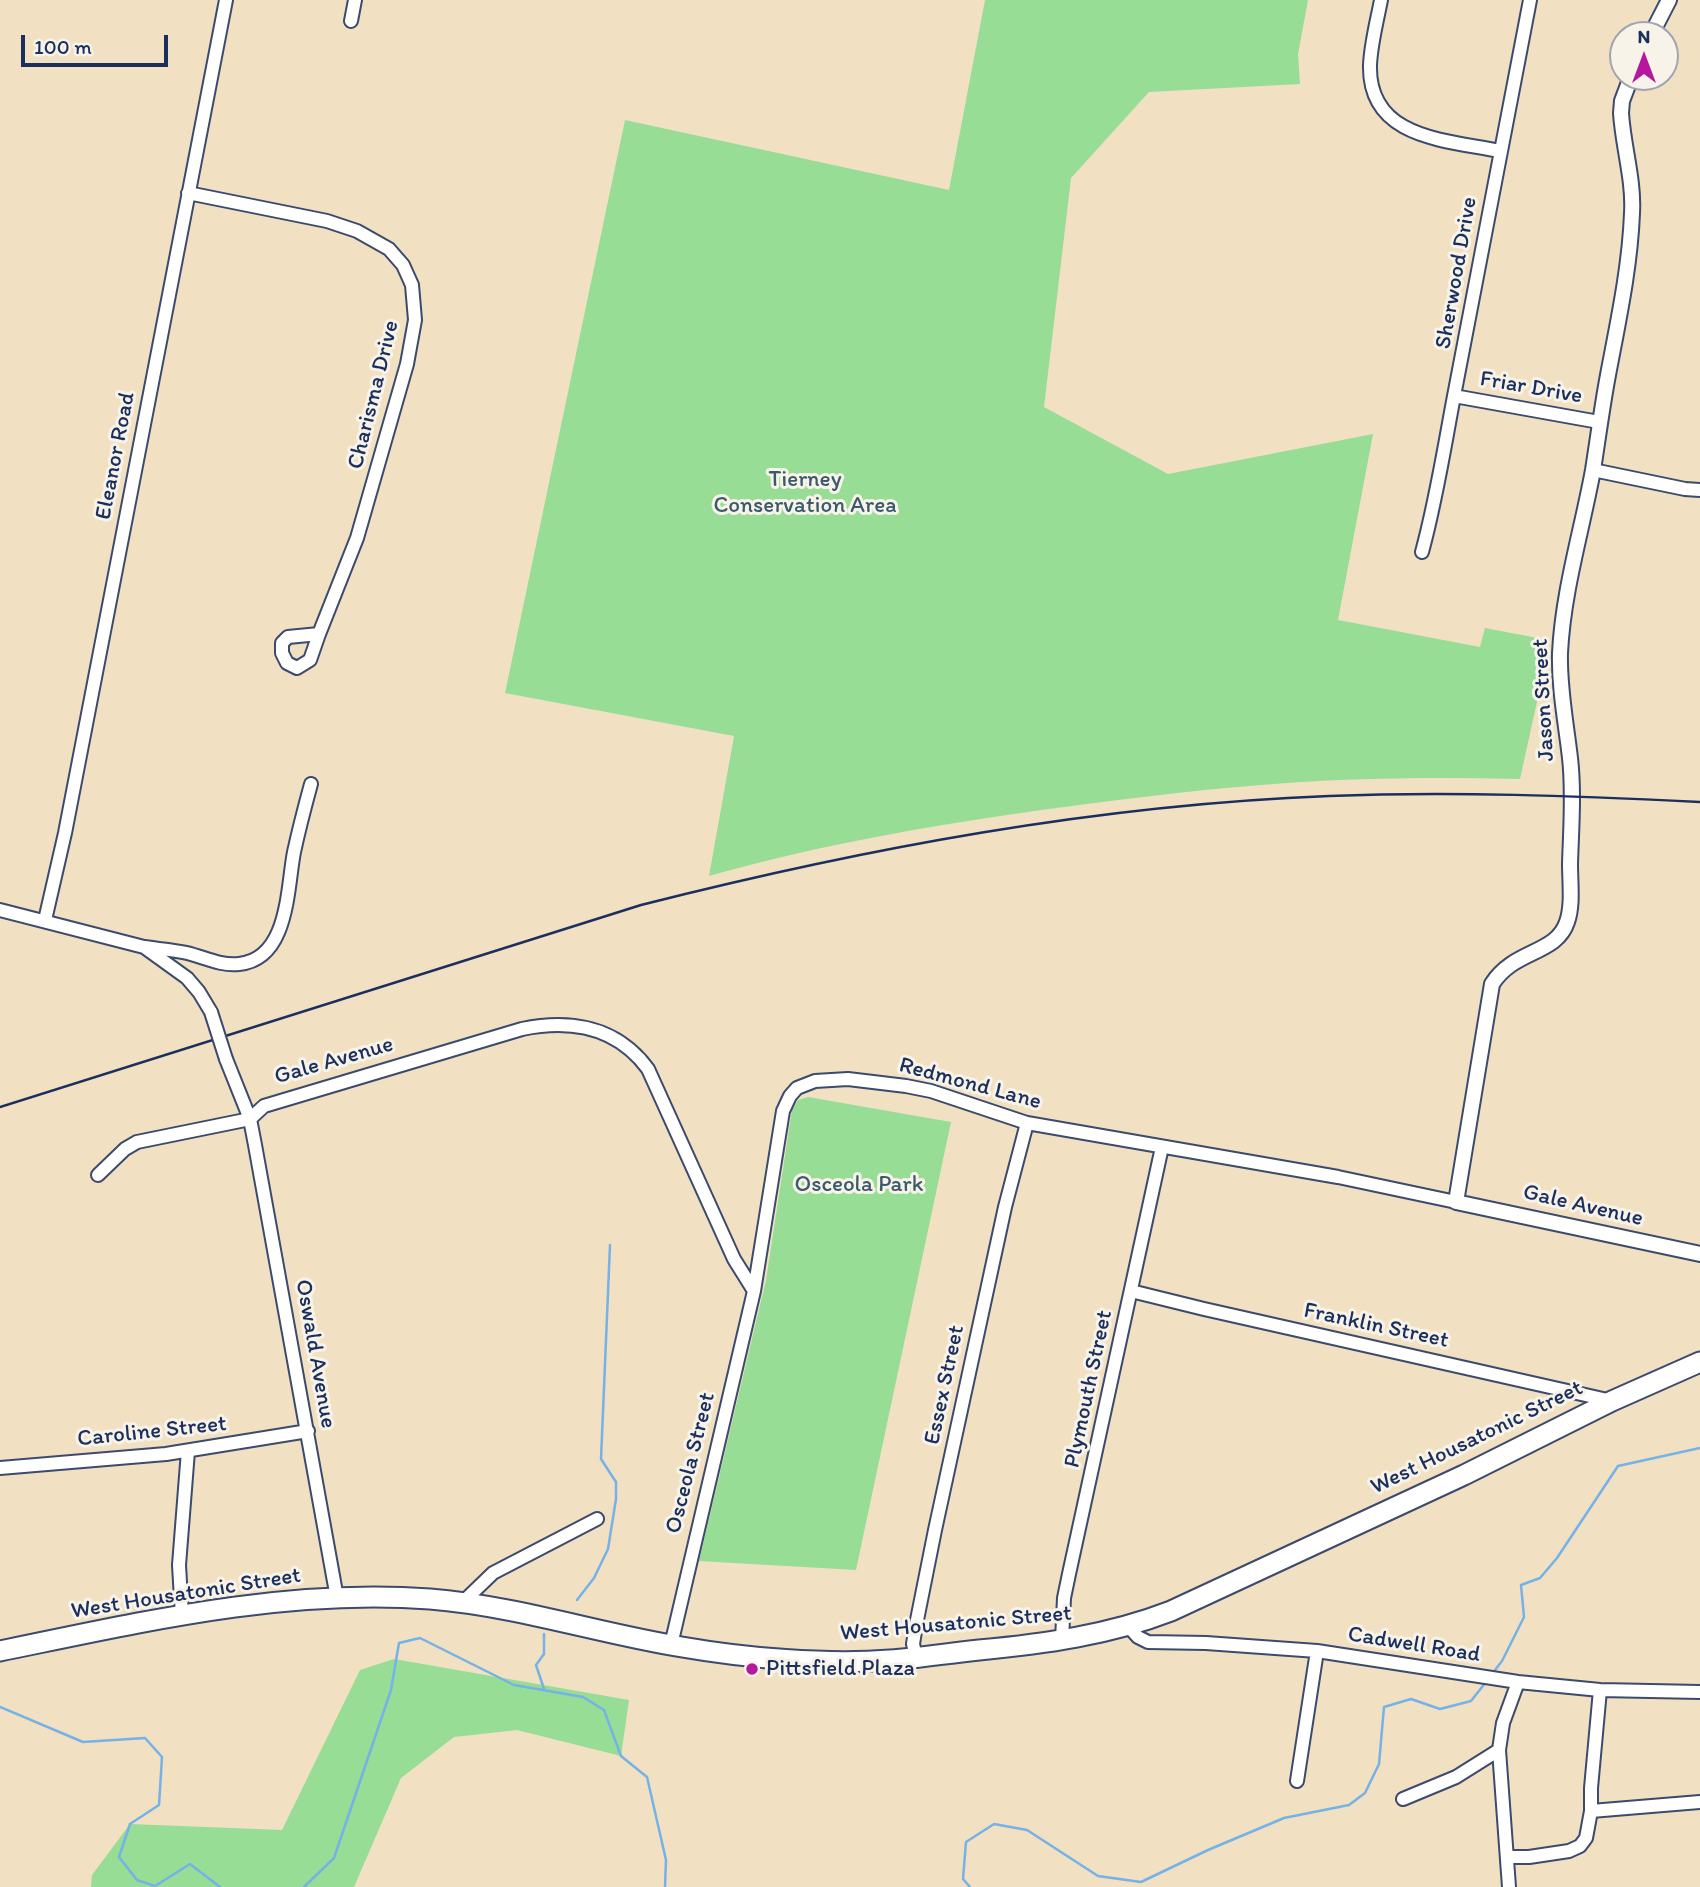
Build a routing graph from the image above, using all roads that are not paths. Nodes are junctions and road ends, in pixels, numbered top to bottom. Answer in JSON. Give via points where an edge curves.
{"nodes":[{"id":1,"x":226,"y":0,"type":"edge"},
{"id":2,"x":355,"y":0,"type":"edge"},
{"id":3,"x":1381,"y":0,"type":"edge"},
{"id":4,"x":1530,"y":0,"type":"edge"},
{"id":5,"x":1669,"y":0,"type":"edge"},
{"id":6,"x":1658,"y":21,"type":"edge"},
{"id":7,"x":351,"y":22,"type":"dead end"},
{"id":8,"x":1626,"y":91,"type":"edge"},
{"id":9,"x":1500,"y":151,"type":"junction"},
{"id":10,"x":188,"y":193,"type":"junction"},
{"id":11,"x":1454,"y":396,"type":"junction"},
{"id":12,"x":1600,"y":422,"type":"junction"},
{"id":13,"x":1593,"y":470,"type":"junction"},
{"id":14,"x":1700,"y":490,"type":"edge"},
{"id":15,"x":1422,"y":552,"type":"dead end"},
{"id":16,"x":318,"y":634,"type":"dead end"},
{"id":17,"x":311,"y":784,"type":"dead end"},
{"id":18,"x":0,"y":910,"type":"edge"},
{"id":19,"x":45,"y":920,"type":"junction"},
{"id":20,"x":144,"y":947,"type":"junction"},
{"id":21,"x":250,"y":1119,"type":"junction"},
{"id":22,"x":1027,"y":1123,"type":"junction"},
{"id":23,"x":1162,"y":1147,"type":"junction"},
{"id":24,"x":98,"y":1175,"type":"dead end"},
{"id":25,"x":1456,"y":1202,"type":"junction"},
{"id":26,"x":1700,"y":1254,"type":"edge"},
{"id":27,"x":754,"y":1291,"type":"junction"},
{"id":28,"x":1131,"y":1291,"type":"junction"},
{"id":29,"x":1700,"y":1362,"type":"edge"},
{"id":30,"x":1612,"y":1401,"type":"junction"},
{"id":31,"x":308,"y":1431,"type":"junction"},
{"id":32,"x":188,"y":1451,"type":"junction"},
{"id":33,"x":0,"y":1468,"type":"edge"},
{"id":34,"x":597,"y":1519,"type":"dead end"},
{"id":35,"x":337,"y":1598,"type":"junction"},
{"id":36,"x":463,"y":1602,"type":"junction"},
{"id":37,"x":181,"y":1616,"type":"junction"},
{"id":38,"x":1128,"y":1626,"type":"junction"},
{"id":39,"x":1062,"y":1640,"type":"junction"},
{"id":40,"x":671,"y":1645,"type":"junction"},
{"id":41,"x":0,"y":1651,"type":"edge"},
{"id":42,"x":1317,"y":1651,"type":"junction"},
{"id":43,"x":916,"y":1657,"type":"junction"},
{"id":44,"x":1518,"y":1682,"type":"junction"},
{"id":45,"x":1600,"y":1690,"type":"junction"},
{"id":46,"x":1700,"y":1692,"type":"edge"},
{"id":47,"x":1499,"y":1750,"type":"junction"},
{"id":48,"x":1297,"y":1781,"type":"dead end"},
{"id":49,"x":1403,"y":1799,"type":"dead end"},
{"id":50,"x":1700,"y":1802,"type":"edge"},
{"id":51,"x":1591,"y":1811,"type":"junction"},
{"id":52,"x":1507,"y":1857,"type":"junction"},
{"id":53,"x":1509,"y":1887,"type":"edge"}],
"edges":[{"from":1,"to":10,"type":"street","name":"Eleanor Road"},
{"from":2,"to":7,"type":"street"},
{"from":3,"to":9,"type":"street","via":[[1370,67],[1375,96],[1383,109],[1395,123],[1413,132]]},
{"from":4,"to":9,"type":"street","name":"Sherwood Drive"},
{"from":5,"to":6,"type":"street"},
{"from":8,"to":12,"type":"street","name":"Jason Street","via":[[1621,113],[1632,222]]},
{"from":9,"to":11,"type":"street","name":"Sherwood Drive"},
{"from":10,"to":16,"type":"street","name":"Charisma Drive","via":[[357,230],[389,249],[412,285],[415,320],[407,364],[356,538]]},
{"from":10,"to":19,"type":"street","name":"Eleanor Road"},
{"from":11,"to":12,"type":"street","name":"Friar Drive"},
{"from":11,"to":15,"type":"street","name":"Sherwood Drive"},
{"from":12,"to":13,"type":"street","name":"Jason Street"},
{"from":13,"to":14,"type":"street"},
{"from":13,"to":25,"type":"street","name":"Jason Street","via":[[1577,539],[1560,655],[1571,781],[1569,914],[1562,935],[1553,944],[1510,964],[1492,984]]},
{"from":17,"to":20,"type":"street","via":[[284,915],[265,951],[248,962],[229,964]]},
{"from":18,"to":19,"type":"street"},
{"from":19,"to":20,"type":"street"},
{"from":20,"to":21,"type":"street","bridge":true,"via":[[200,992]]},
{"from":21,"to":24,"type":"street","name":"Gale Avenue","via":[[137,1142]]},
{"from":21,"to":27,"type":"street","name":"Gale Avenue","via":[[264,1106],[487,1038],[544,1025],[600,1032],[630,1049],[648,1069],[730,1252]]},
{"from":21,"to":31,"type":"street","name":"Oswald Avenue"},
{"from":22,"to":23,"type":"street","name":"Redmond Lane"},
{"from":22,"to":27,"type":"street","name":"Redmond Lane","via":[[906,1086],[835,1079],[797,1088],[781,1116]]},
{"from":22,"to":43,"type":"street","name":"Essex Street","via":[[935,1530],[913,1644]]},
{"from":23,"to":25,"type":"street","name":"Redmond Lane"},
{"from":23,"to":28,"type":"street","name":"Plymouth Street"},
{"from":25,"to":26,"type":"street","name":"Gale Avenue"},
{"from":27,"to":40,"type":"street","name":"Osceola Street"},
{"from":28,"to":30,"type":"street","name":"Franklin Street"},
{"from":28,"to":39,"type":"street","name":"Plymouth Street","via":[[1064,1598]]},
{"from":29,"to":30,"type":"highway","name":"West Housatonic Street"},
{"from":30,"to":38,"type":"highway","name":"West Housatonic Street","via":[[1464,1475],[1199,1598]]},
{"from":31,"to":32,"type":"street","name":"Caroline Street"},
{"from":31,"to":35,"type":"street","name":"Oswald Avenue"},
{"from":32,"to":33,"type":"street","name":"Caroline Street"},
{"from":32,"to":37,"type":"street","via":[[179,1565]]},
{"from":34,"to":36,"type":"street","via":[[493,1573]]},
{"from":35,"to":36,"type":"highway","name":"West Housatonic Street"},
{"from":35,"to":37,"type":"highway","name":"West Housatonic Street"},
{"from":36,"to":40,"type":"highway","name":"West Housatonic Street"},
{"from":37,"to":41,"type":"highway","name":"West Housatonic Street"},
{"from":38,"to":39,"type":"highway","name":"West Housatonic Street"},
{"from":38,"to":42,"type":"street","name":"Cadwell Road","via":[[1148,1642]]},
{"from":39,"to":43,"type":"highway","name":"West Housatonic Street"},
{"from":40,"to":43,"type":"highway","name":"West Housatonic Street","via":[[819,1661]]},
{"from":42,"to":44,"type":"street","name":"Cadwell Road"},
{"from":42,"to":48,"type":"street"},
{"from":44,"to":45,"type":"street","name":"Cadwell Road"},
{"from":44,"to":47,"type":"street"},
{"from":45,"to":46,"type":"street","name":"Cadwell Road"},
{"from":45,"to":51,"type":"street"},
{"from":47,"to":49,"type":"street","via":[[1456,1776]]},
{"from":47,"to":52,"type":"street"},
{"from":50,"to":51,"type":"street"},
{"from":51,"to":52,"type":"street","via":[[1580,1846],[1548,1855]]},
{"from":52,"to":53,"type":"street"}]}
